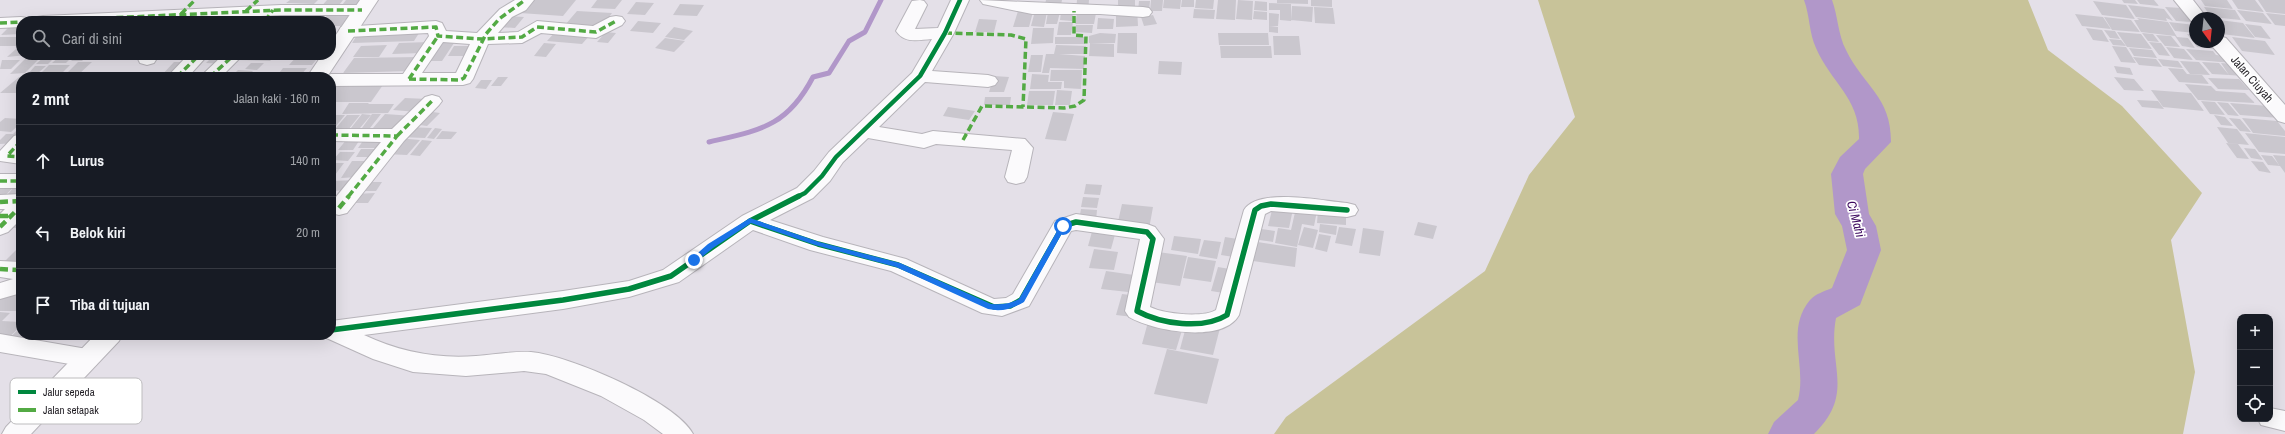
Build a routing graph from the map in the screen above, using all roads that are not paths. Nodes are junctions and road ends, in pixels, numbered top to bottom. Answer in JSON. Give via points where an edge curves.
{"nodes":[{"id":1,"x":525,"y":0,"type":"edge"},
{"id":2,"x":960,"y":0,"type":"edge"},
{"id":3,"x":989,"y":0,"type":"edge"},
{"id":4,"x":2183,"y":0,"type":"edge"},
{"id":5,"x":365,"y":5,"type":"edge"},
{"id":6,"x":918,"y":5,"type":"dead end"},
{"id":7,"x":252,"y":6,"type":"edge"},
{"id":8,"x":186,"y":12,"type":"edge"},
{"id":9,"x":1143,"y":12,"type":"dead end"},
{"id":10,"x":2193,"y":12,"type":"edge"},
{"id":11,"x":122,"y":16,"type":"edge"},
{"id":12,"x":269,"y":16,"type":"edge"},
{"id":13,"x":616,"y":21,"type":"dead end"},
{"id":14,"x":16,"y":22,"type":"edge"},
{"id":15,"x":0,"y":23,"type":"edge"},
{"id":16,"x":348,"y":31,"type":"junction"},
{"id":17,"x":945,"y":33,"type":"junction"},
{"id":18,"x":438,"y":36,"type":"junction"},
{"id":19,"x":482,"y":38,"type":"junction"},
{"id":20,"x":2225,"y":48,"type":"edge"},
{"id":21,"x":336,"y":49,"type":"edge"},
{"id":22,"x":194,"y":60,"type":"edge"},
{"id":23,"x":229,"y":60,"type":"edge"},
{"id":24,"x":328,"y":60,"type":"edge"},
{"id":25,"x":182,"y":72,"type":"edge"},
{"id":26,"x":215,"y":72,"type":"edge"},
{"id":27,"x":320,"y":72,"type":"edge"},
{"id":28,"x":920,"y":76,"type":"junction"},
{"id":29,"x":409,"y":79,"type":"junction"},
{"id":30,"x":336,"y":80,"type":"edge"},
{"id":31,"x":988,"y":81,"type":"dead end"},
{"id":32,"x":2277,"y":98,"type":"edge"},
{"id":33,"x":432,"y":101,"type":"dead end"},
{"id":34,"x":2285,"y":116,"type":"edge"},
{"id":35,"x":864,"y":131,"type":"junction"},
{"id":36,"x":336,"y":135,"type":"edge"},
{"id":37,"x":397,"y":136,"type":"junction"},
{"id":38,"x":16,"y":146,"type":"edge"},
{"id":39,"x":16,"y":157,"type":"edge"},
{"id":40,"x":1016,"y":176,"type":"dead end"},
{"id":41,"x":0,"y":181,"type":"edge"},
{"id":42,"x":16,"y":181,"type":"edge"},
{"id":43,"x":339,"y":208,"type":"dead end"},
{"id":44,"x":1347,"y":210,"type":"dead end"},
{"id":45,"x":750,"y":220,"type":"junction"},
{"id":46,"x":0,"y":269,"type":"edge"},
{"id":47,"x":16,"y":270,"type":"edge"},
{"id":48,"x":16,"y":286,"type":"edge"},
{"id":49,"x":0,"y":291,"type":"edge"},
{"id":50,"x":336,"y":329,"type":"edge"},
{"id":51,"x":336,"y":332,"type":"edge"},
{"id":52,"x":105,"y":340,"type":"edge"},
{"id":53,"x":0,"y":343,"type":"edge"},
{"id":54,"x":87,"y":358,"type":"junction"},
{"id":55,"x":68,"y":378,"type":"edge"},
{"id":56,"x":2273,"y":419,"type":"edge"},
{"id":57,"x":2285,"y":422,"type":"edge"},
{"id":58,"x":24,"y":424,"type":"edge"},
{"id":59,"x":15,"y":434,"type":"edge"},
{"id":60,"x":680,"y":434,"type":"edge"}],
"edges":[{"from":1,"to":19,"type":"street","via":[[520,6],[506,13]]},
{"from":2,"to":17,"type":"street"},
{"from":3,"to":9,"type":"street","via":[[1032,9],[1100,8]]},
{"from":4,"to":10,"type":"street"},
{"from":5,"to":12,"type":"street"},
{"from":5,"to":16,"type":"street"},
{"from":6,"to":17,"type":"street","via":[[905,31],[909,35]]},
{"from":7,"to":8,"type":"street"},
{"from":7,"to":12,"type":"street"},
{"from":8,"to":11,"type":"street"},
{"from":13,"to":19,"type":"street","via":[[596,32],[537,27],[522,37]]},
{"from":14,"to":15,"type":"street"},
{"from":16,"to":18,"type":"street","via":[[436,27]]},
{"from":16,"to":21,"type":"street"},
{"from":17,"to":28,"type":"street"},
{"from":18,"to":19,"type":"street"},
{"from":18,"to":29,"type":"street"},
{"from":19,"to":29,"type":"street","via":[[463,79]]},
{"from":20,"to":32,"type":"street","name":"Jalan Ciuyah"},
{"from":22,"to":25,"type":"street"},
{"from":23,"to":26,"type":"street"},
{"from":24,"to":27,"type":"street"},
{"from":28,"to":31,"type":"street"},
{"from":28,"to":35,"type":"street"},
{"from":29,"to":30,"type":"street"},
{"from":32,"to":34,"type":"street","name":"Jalan Ciuyah"},
{"from":33,"to":37,"type":"street"},
{"from":35,"to":40,"type":"street","via":[[924,141],[933,137],[1018,144],[1023,148]]},
{"from":35,"to":45,"type":"street","via":[[836,157],[805,193]]},
{"from":36,"to":37,"type":"street"},
{"from":37,"to":43,"type":"street"},
{"from":38,"to":39,"type":"street","via":[[7,156]]},
{"from":41,"to":42,"type":"street"},
{"from":44,"to":45,"type":"street","via":[[1271,204],[1255,210],[1227,315],[1214,322],[1149,318],[1137,311],[1153,239],[1147,232],[1070,222],[1063,226],[1021,300],[1013,306],[1002,308],[990,307],[898,265],[818,244]]},
{"from":45,"to":50,"type":"street","via":[[671,276],[629,289],[466,314]]},
{"from":46,"to":47,"type":"street"},
{"from":48,"to":49,"type":"street"},
{"from":51,"to":60,"type":"street","via":[[379,352],[412,362],[474,366],[533,362],[550,366],[604,387],[635,403],[673,426]]},
{"from":52,"to":54,"type":"street"},
{"from":53,"to":54,"type":"street"},
{"from":54,"to":55,"type":"street"},
{"from":56,"to":57,"type":"street"},
{"from":58,"to":59,"type":"street"}]}
